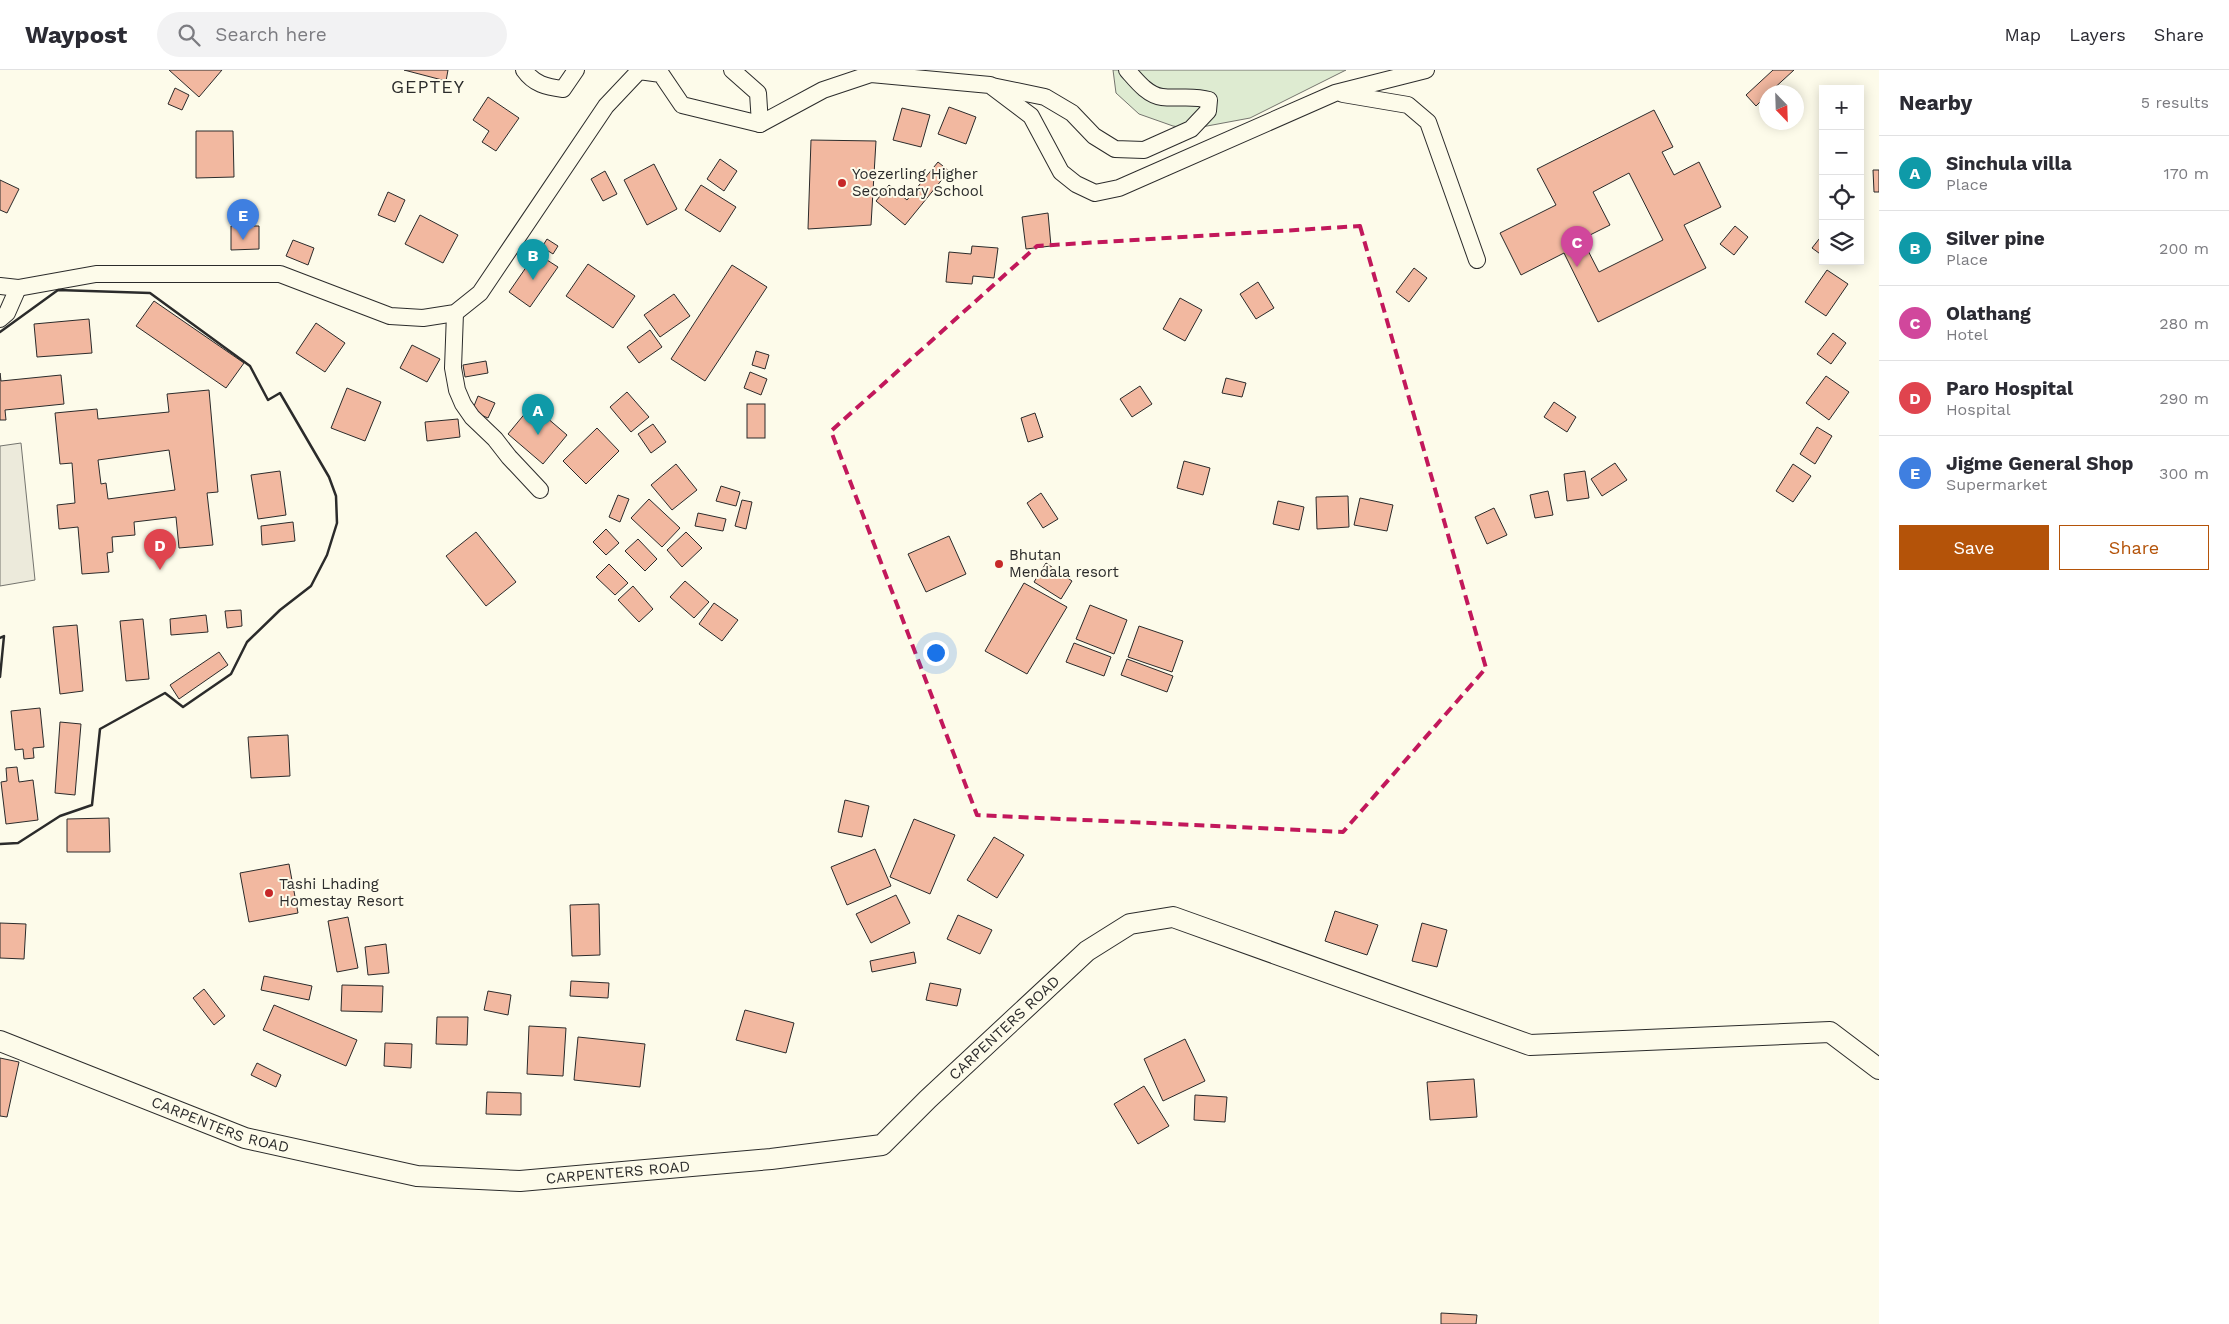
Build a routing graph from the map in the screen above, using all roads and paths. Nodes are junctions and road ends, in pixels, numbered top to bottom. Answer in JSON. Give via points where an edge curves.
{"nodes":[{"id":1,"x":524,"y":70,"type":"edge"},
{"id":2,"x":576,"y":70,"type":"edge"},
{"id":3,"x":732,"y":70,"type":"edge"},
{"id":4,"x":1127,"y":70,"type":"edge"},
{"id":5,"x":1426,"y":70,"type":"edge"},
{"id":6,"x":990,"y":86,"type":"junction"},
{"id":7,"x":1335,"y":93,"type":"junction"},
{"id":8,"x":760,"y":124,"type":"junction"},
{"id":9,"x":1477,"y":260,"type":"dead end"},
{"id":10,"x":0,"y":286,"type":"edge"},
{"id":11,"x":18,"y":288,"type":"junction"},
{"id":12,"x":455,"y":313,"type":"junction"},
{"id":13,"x":0,"y":319,"type":"edge"},
{"id":14,"x":540,"y":490,"type":"dead end"},
{"id":15,"x":0,"y":1040,"type":"edge"},
{"id":16,"x":1879,"y":1069,"type":"edge"}],
"edges":[{"from":1,"to":2,"type":"street","via":[[530,78],[546,87],[563,89]]},
{"from":3,"to":8,"type":"street","via":[[758,92]]},
{"from":4,"to":6,"type":"street","via":[[1139,84],[1160,97],[1197,96],[1210,100],[1208,111],[1191,129],[1144,150],[1115,149],[1094,136],[1072,113],[1045,97]]},
{"from":5,"to":7,"type":"street"},
{"from":6,"to":7,"type":"street","via":[[1031,116],[1061,172],[1095,193],[1118,188]]},
{"from":6,"to":8,"type":"street","via":[[871,74],[823,90]]},
{"from":7,"to":9,"type":"street","via":[[1408,105],[1428,122]]},
{"from":8,"to":12,"type":"street","via":[[682,105],[661,74],[640,71],[606,106],[480,294]]},
{"from":10,"to":11,"type":"street"},
{"from":11,"to":12,"type":"street","via":[[96,274],[280,274],[390,316],[423,318]]},
{"from":11,"to":13,"type":"street","via":[[7,313]]},
{"from":12,"to":14,"type":"street","via":[[453,368],[463,404],[472,418],[495,438]]},
{"from":15,"to":16,"type":"street","name":"CARPENTERS ROAD","via":[[244,1138],[416,1176],[520,1181],[770,1159],[882,1145],[1086,951],[1130,924],[1173,917],[1530,1044],[1830,1032]]}]}
